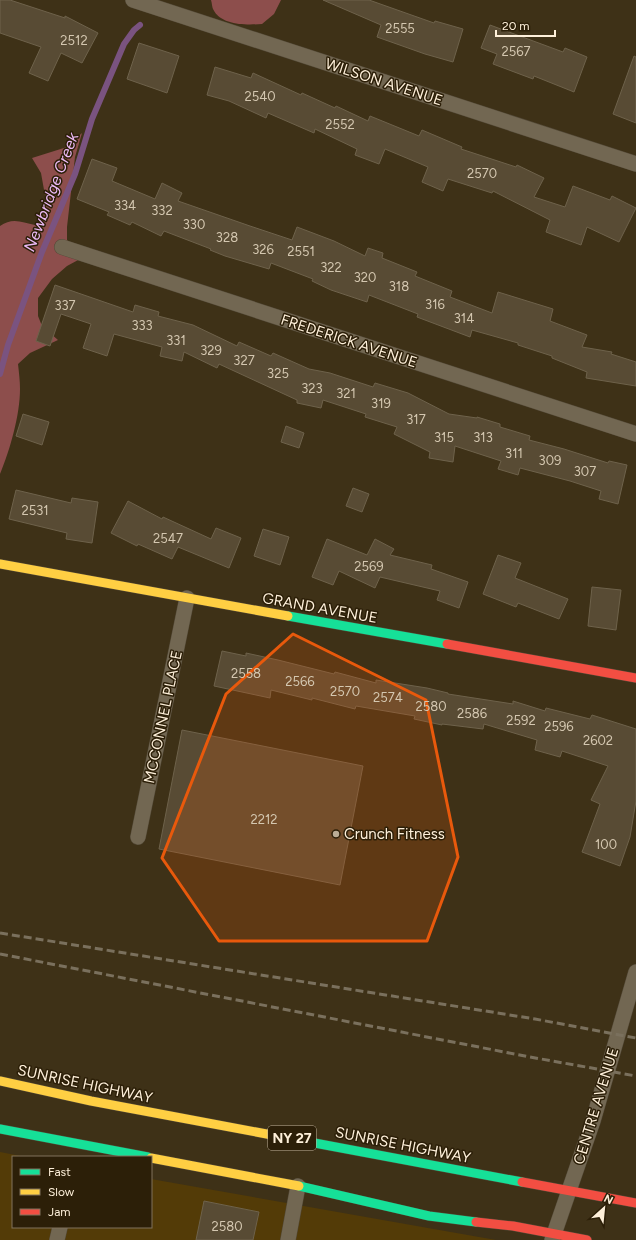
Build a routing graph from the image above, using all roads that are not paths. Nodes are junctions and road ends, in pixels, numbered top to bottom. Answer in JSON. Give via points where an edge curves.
{"nodes":[{"id":1,"x":133,"y":0,"type":"edge"},
{"id":2,"x":636,"y":164,"type":"edge"},
{"id":3,"x":62,"y":247,"type":"dead end"},
{"id":4,"x":636,"y":434,"type":"edge"},
{"id":5,"x":0,"y":564,"type":"edge"},
{"id":6,"x":187,"y":598,"type":"junction"},
{"id":7,"x":636,"y":678,"type":"edge"},
{"id":8,"x":138,"y":837,"type":"dead end"},
{"id":9,"x":636,"y":972,"type":"edge"},
{"id":10,"x":0,"y":1081,"type":"edge"},
{"id":11,"x":0,"y":1129,"type":"edge"},
{"id":12,"x":74,"y":1150,"type":"edge"},
{"id":13,"x":137,"y":1156,"type":"edge"},
{"id":14,"x":152,"y":1158,"type":"edge"},
{"id":15,"x":298,"y":1186,"type":"junction"},
{"id":16,"x":569,"y":1190,"type":"junction"},
{"id":17,"x":636,"y":1203,"type":"edge"},
{"id":18,"x":60,"y":1228,"type":"edge"},
{"id":19,"x":553,"y":1237,"type":"edge"},
{"id":20,"x":57,"y":1240,"type":"edge"},
{"id":21,"x":288,"y":1240,"type":"edge"},
{"id":22,"x":587,"y":1240,"type":"edge"}],
"edges":[{"from":1,"to":2,"type":"street","name":"WILSON AVENUE"},
{"from":3,"to":4,"type":"street","name":"FREDERICK AVENUE"},
{"from":5,"to":6,"type":"main road","name":"GRAND AVENUE"},
{"from":6,"to":7,"type":"main road","name":"GRAND AVENUE"},
{"from":6,"to":8,"type":"street","name":"MCCONNEL PLACE"},
{"from":9,"to":16,"type":"street","name":"CENTRE AVENUE","via":[[593,1121]]},
{"from":10,"to":16,"type":"main road","name":"SUNRISE HIGHWAY","number":"NY 27","via":[[91,1101]]},
{"from":11,"to":12,"type":"main road"},
{"from":12,"to":13,"type":"main road"},
{"from":14,"to":15,"type":"main road"},
{"from":15,"to":19,"type":"main road","via":[[428,1216],[513,1226]]},
{"from":15,"to":21,"type":"street"},
{"from":16,"to":17,"type":"main road","name":"SUNRISE HIGHWAY","number":"NY 27"},
{"from":16,"to":19,"type":"street","name":"CENTRE AVENUE"},
{"from":18,"to":20,"type":"street"},
{"from":19,"to":22,"type":"main road"}]}
